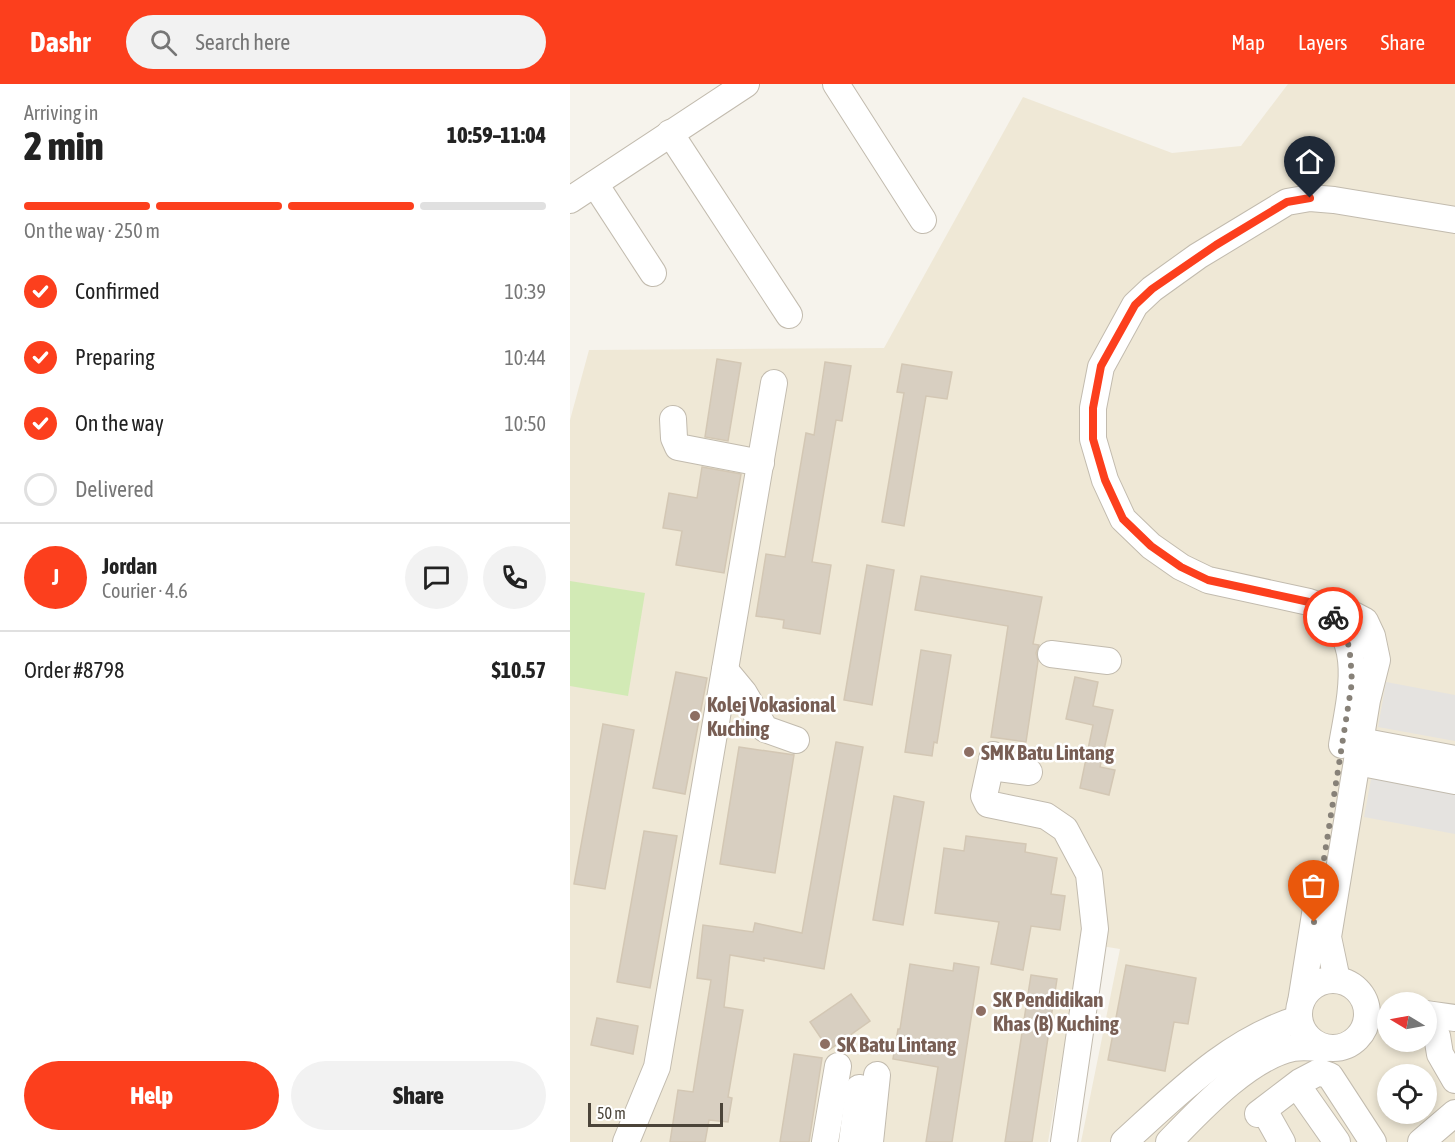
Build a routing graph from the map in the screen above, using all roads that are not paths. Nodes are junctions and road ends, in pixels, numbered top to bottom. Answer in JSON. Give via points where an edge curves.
{"nodes":[{"id":1,"x":746,"y":84,"type":"edge"},
{"id":2,"x":836,"y":84,"type":"edge"},
{"id":3,"x":670,"y":133,"type":"junction"},
{"id":4,"x":595,"y":184,"type":"junction"},
{"id":5,"x":1352,"y":185,"type":"dead end"},
{"id":6,"x":1416,"y":196,"type":"dead end"},
{"id":7,"x":570,"y":200,"type":"edge"},
{"id":8,"x":922,"y":220,"type":"dead end"},
{"id":9,"x":1455,"y":220,"type":"edge"},
{"id":10,"x":653,"y":273,"type":"dead end"},
{"id":11,"x":789,"y":315,"type":"dead end"},
{"id":12,"x":774,"y":383,"type":"dead end"},
{"id":13,"x":673,"y":419,"type":"dead end"},
{"id":14,"x":761,"y":463,"type":"junction"},
{"id":15,"x":1309,"y":602,"type":"junction"},
{"id":16,"x":1051,"y":654,"type":"dead end"},
{"id":17,"x":1108,"y":661,"type":"dead end"},
{"id":18,"x":725,"y":670,"type":"junction"},
{"id":19,"x":796,"y":740,"type":"dead end"},
{"id":20,"x":1358,"y":752,"type":"junction"},
{"id":21,"x":1455,"y":759,"type":"edge"},
{"id":22,"x":1029,"y":772,"type":"dead end"},
{"id":23,"x":1455,"y":782,"type":"edge"},
{"id":24,"x":1337,"y":980,"type":"junction"},
{"id":25,"x":1300,"y":1011,"type":"junction"},
{"id":26,"x":1376,"y":1016,"type":"edge"},
{"id":27,"x":1440,"y":1028,"type":"edge"},
{"id":28,"x":1326,"y":1048,"type":"junction"},
{"id":29,"x":838,"y":1066,"type":"dead end"},
{"id":30,"x":1455,"y":1080,"type":"edge"},
{"id":31,"x":1297,"y":1085,"type":"junction"},
{"id":32,"x":1455,"y":1113,"type":"edge"},
{"id":33,"x":626,"y":1142,"type":"edge"},
{"id":34,"x":825,"y":1142,"type":"edge"},
{"id":35,"x":852,"y":1142,"type":"edge"},
{"id":36,"x":870,"y":1142,"type":"edge"},
{"id":37,"x":1064,"y":1142,"type":"edge"},
{"id":38,"x":1124,"y":1142,"type":"edge"},
{"id":39,"x":1169,"y":1142,"type":"edge"},
{"id":40,"x":1282,"y":1142,"type":"edge"},
{"id":41,"x":1337,"y":1142,"type":"edge"},
{"id":42,"x":1373,"y":1142,"type":"edge"},
{"id":43,"x":1421,"y":1142,"type":"edge"}],
"edges":[{"from":1,"to":3,"type":"street"},
{"from":2,"to":8,"type":"street"},
{"from":3,"to":4,"type":"street"},
{"from":3,"to":11,"type":"street"},
{"from":4,"to":7,"type":"street"},
{"from":4,"to":10,"type":"street"},
{"from":5,"to":6,"type":"street"},
{"from":9,"to":15,"type":"street","via":[[1334,200],[1310,198],[1287,202],[1152,289],[1135,305],[1101,366],[1093,408],[1093,439],[1105,480],[1123,519],[1151,546],[1208,580]]},
{"from":12,"to":14,"type":"street"},
{"from":13,"to":14,"type":"street","via":[[678,447]]},
{"from":14,"to":18,"type":"street"},
{"from":15,"to":20,"type":"street","via":[[1357,615],[1365,621],[1372,636],[1377,660]]},
{"from":15,"to":25,"type":"street","via":[[1340,624],[1349,642],[1352,682]]},
{"from":16,"to":17,"type":"street"},
{"from":18,"to":19,"type":"street","via":[[765,729]]},
{"from":18,"to":33,"type":"street","via":[[657,1067]]},
{"from":20,"to":21,"type":"street"},
{"from":20,"to":23,"type":"street"},
{"from":20,"to":24,"type":"street","via":[[1328,937]]},
{"from":22,"to":37,"type":"street","via":[[992,761],[984,795],[988,804],[1046,816],[1065,830],[1089,874],[1095,929]]},
{"from":24,"to":25,"type":"street","via":[[1312,988]]},
{"from":24,"to":26,"type":"street","via":[[1354,988]]},
{"from":25,"to":28,"type":"street","via":[[1308,1037]]},
{"from":25,"to":38,"type":"street","via":[[1222,1056]]},
{"from":26,"to":28,"type":"street","via":[[1350,1044]]},
{"from":27,"to":30,"type":"street","via":[[1440,1054]]},
{"from":28,"to":39,"type":"street","via":[[1293,1048],[1261,1060],[1204,1106]]},
{"from":29,"to":34,"type":"street"},
{"from":31,"to":40,"type":"street","via":[[1261,1112]]},
{"from":31,"to":41,"type":"street"},
{"from":31,"to":42,"type":"street","via":[[1319,1072],[1330,1076]]},
{"from":32,"to":43,"type":"street"},
{"from":35,"to":36,"type":"street","via":[[868,1082],[874,1120]]}]}
